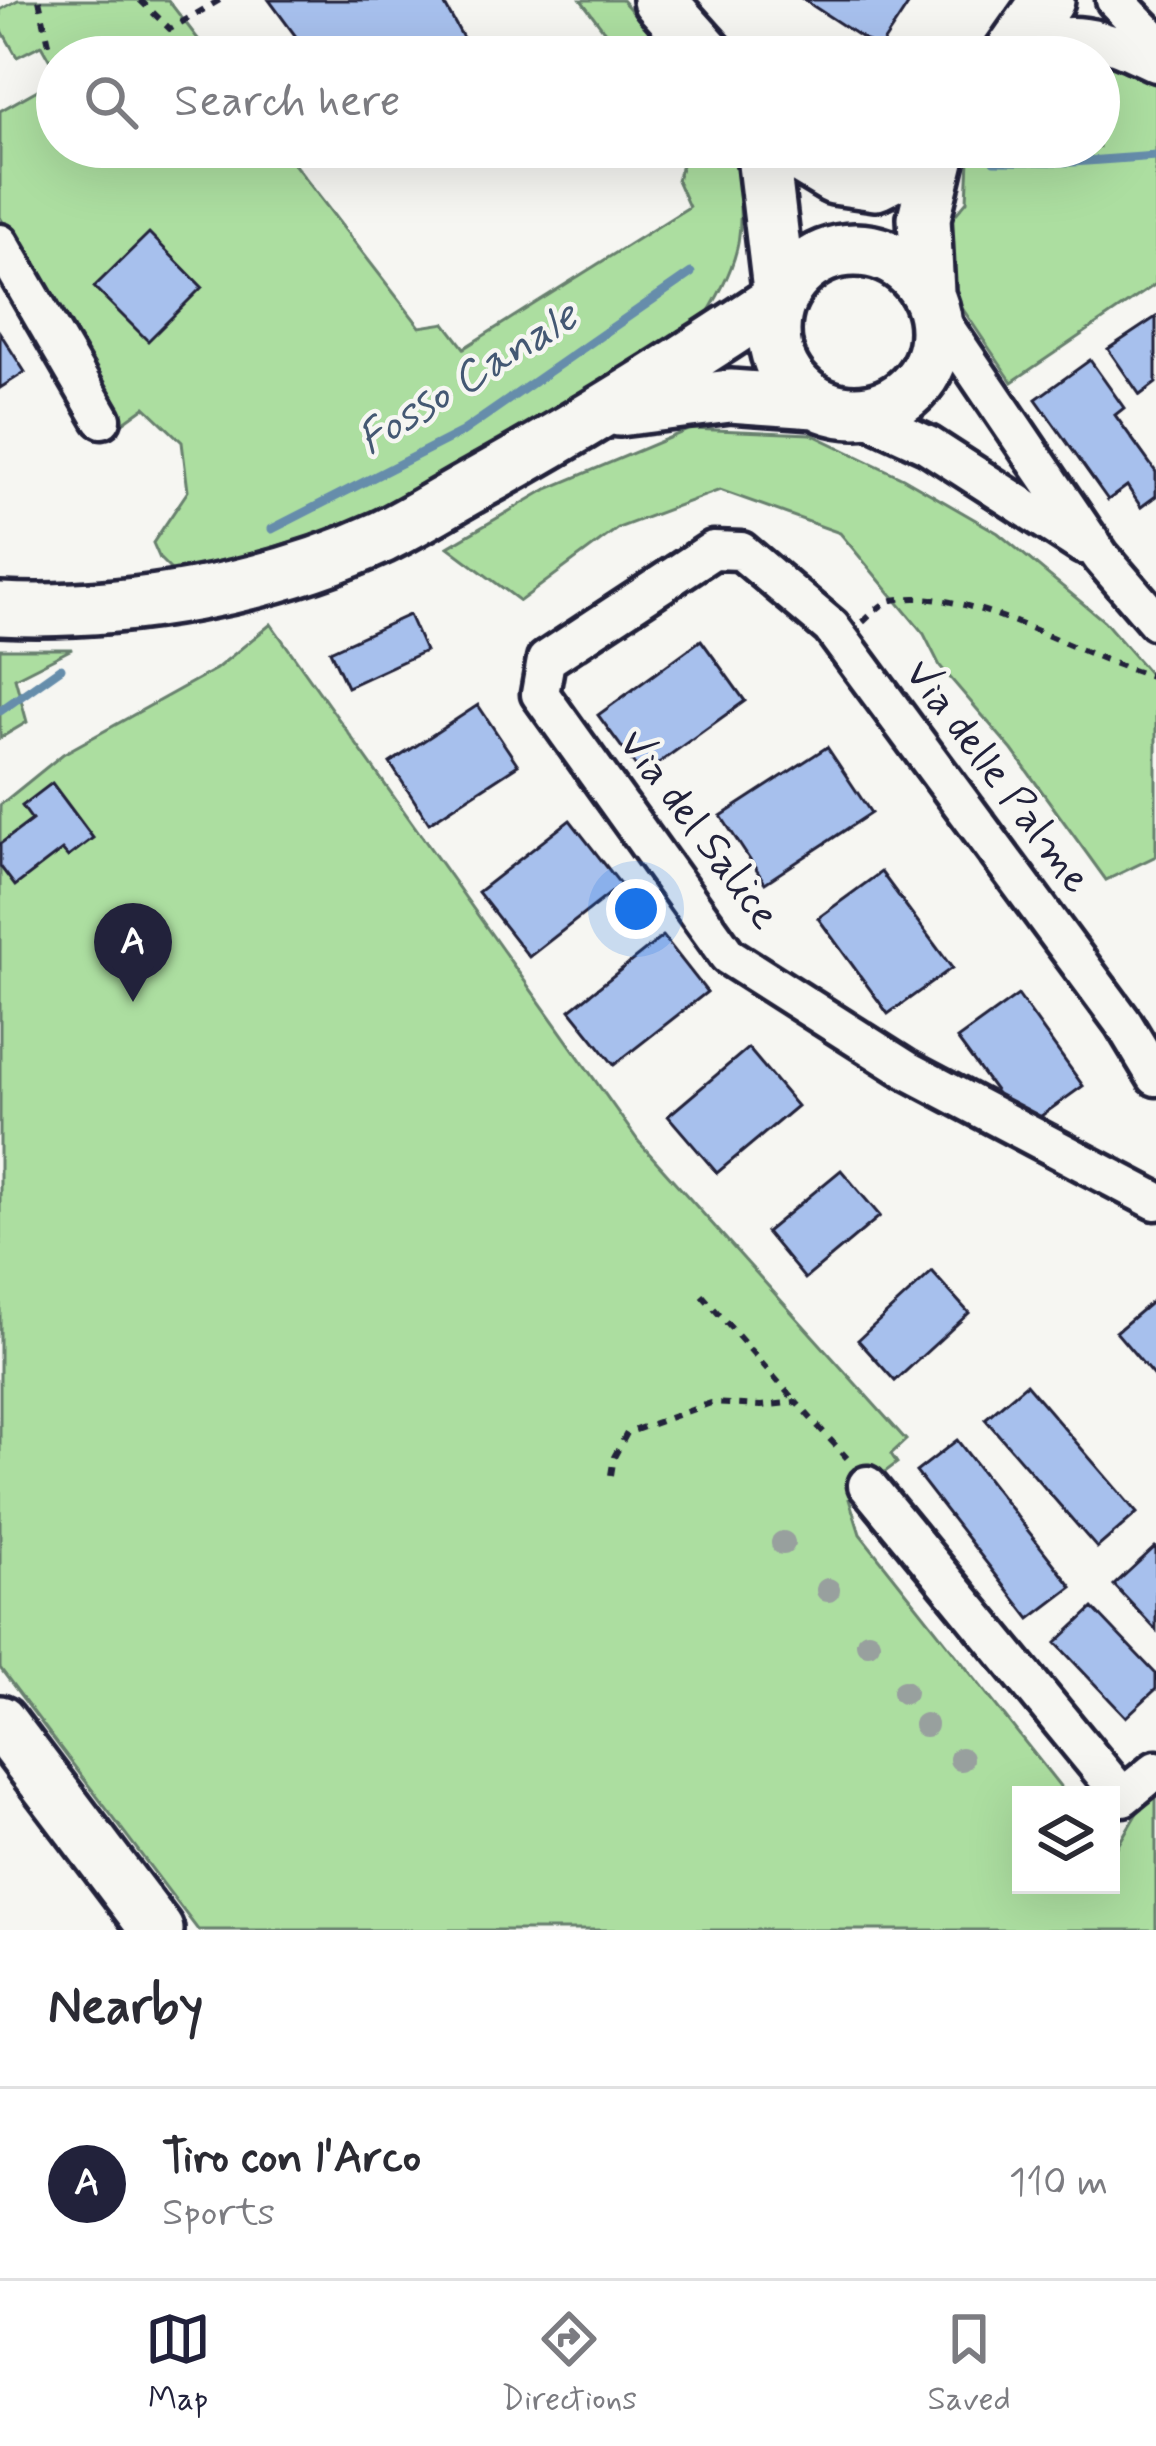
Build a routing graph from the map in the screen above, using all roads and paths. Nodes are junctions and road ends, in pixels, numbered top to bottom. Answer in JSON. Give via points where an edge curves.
{"nodes":[{"id":1,"x":39,"y":0,"type":"edge"},
{"id":2,"x":140,"y":0,"type":"edge"},
{"id":3,"x":220,"y":0,"type":"edge"},
{"id":4,"x":659,"y":0,"type":"edge"},
{"id":5,"x":1048,"y":0,"type":"edge"},
{"id":6,"x":1115,"y":0,"type":"edge"},
{"id":7,"x":47,"y":36,"type":"edge"},
{"id":8,"x":691,"y":36,"type":"edge"},
{"id":9,"x":1023,"y":36,"type":"edge"},
{"id":10,"x":1042,"y":36,"type":"edge"},
{"id":11,"x":1085,"y":36,"type":"edge"},
{"id":12,"x":1156,"y":42,"type":"edge"},
{"id":13,"x":1120,"y":49,"type":"edge"},
{"id":14,"x":1156,"y":63,"type":"edge"},
{"id":15,"x":765,"y":168,"type":"edge"},
{"id":16,"x":800,"y":168,"type":"edge"},
{"id":17,"x":818,"y":168,"type":"edge"},
{"id":18,"x":906,"y":168,"type":"edge"},
{"id":19,"x":926,"y":168,"type":"edge"},
{"id":20,"x":936,"y":168,"type":"edge"},
{"id":21,"x":771,"y":217,"type":"junction"},
{"id":22,"x":0,"y":243,"type":"edge"},
{"id":23,"x":860,"y":249,"type":"junction"},
{"id":24,"x":780,"y":298,"type":"junction"},
{"id":25,"x":932,"y":302,"type":"junction"},
{"id":26,"x":724,"y":335,"type":"junction"},
{"id":27,"x":836,"y":407,"type":"junction"},
{"id":28,"x":608,"y":411,"type":"junction"},
{"id":29,"x":102,"y":419,"type":"dead end"},
{"id":30,"x":741,"y":551,"type":"joint"},
{"id":31,"x":1101,"y":557,"type":"junction"},
{"id":32,"x":0,"y":609,"type":"edge"},
{"id":33,"x":1156,"y":621,"type":"edge"},
{"id":34,"x":840,"y":641,"type":"junction"},
{"id":35,"x":1156,"y":677,"type":"edge"},
{"id":36,"x":1156,"y":1077,"type":"edge"},
{"id":37,"x":1156,"y":1201,"type":"edge"},
{"id":38,"x":702,"y":1295,"type":"dead end"},
{"id":39,"x":796,"y":1402,"type":"junction"},
{"id":40,"x":611,"y":1475,"type":"dead end"},
{"id":41,"x":867,"y":1485,"type":"joint"},
{"id":42,"x":0,"y":1722,"type":"edge"},
{"id":43,"x":1156,"y":1770,"type":"edge"},
{"id":44,"x":157,"y":1930,"type":"edge"}],
"edges":[{"from":1,"to":7,"type":"path"},
{"from":2,"to":3,"type":"path","via":[[170,29]]},
{"from":4,"to":8,"type":"street"},
{"from":5,"to":9,"type":"street"},
{"from":6,"to":12,"type":"street"},
{"from":10,"to":11,"type":"street"},
{"from":13,"to":14,"type":"street"},
{"from":15,"to":21,"type":"street"},
{"from":16,"to":23,"type":"street"},
{"from":17,"to":18,"type":"street","via":[[876,184]]},
{"from":19,"to":23,"type":"street"},
{"from":20,"to":25,"type":"street","via":[[924,218]]},
{"from":21,"to":24,"type":"street"},
{"from":21,"to":26,"type":"street","via":[[757,285]]},
{"from":22,"to":29,"type":"street"},
{"from":23,"to":24,"type":"street","via":[[812,260]]},
{"from":23,"to":25,"type":"street","via":[[900,262]]},
{"from":24,"to":26,"type":"street"},
{"from":24,"to":27,"type":"street","via":[[778,356],[793,382]]},
{"from":25,"to":27,"type":"street","via":[[937,341],[910,392],[885,407]]},
{"from":25,"to":31,"type":"street"},
{"from":26,"to":28,"type":"street"},
{"from":27,"to":28,"type":"street","via":[[730,396]]},
{"from":27,"to":31,"type":"street","via":[[928,446]]},
{"from":28,"to":32,"type":"street","via":[[381,537],[308,564],[118,607]]},
{"from":30,"to":34,"type":"street","name":"Via delle Palme"},
{"from":30,"to":37,"type":"street","name":"Via del Salice","via":[[713,550],[546,660],[540,694],[728,956],[907,1070]]},
{"from":31,"to":33,"type":"street"},
{"from":34,"to":35,"type":"path","via":[[889,600],[925,600],[995,613]]},
{"from":34,"to":36,"type":"street","name":"Via delle Palme"},
{"from":38,"to":39,"type":"path"},
{"from":39,"to":40,"type":"path","via":[[711,1402],[627,1432]]},
{"from":39,"to":41,"type":"path"},
{"from":41,"to":43,"type":"street","via":[[1123,1797]]},
{"from":42,"to":44,"type":"street"}]}
